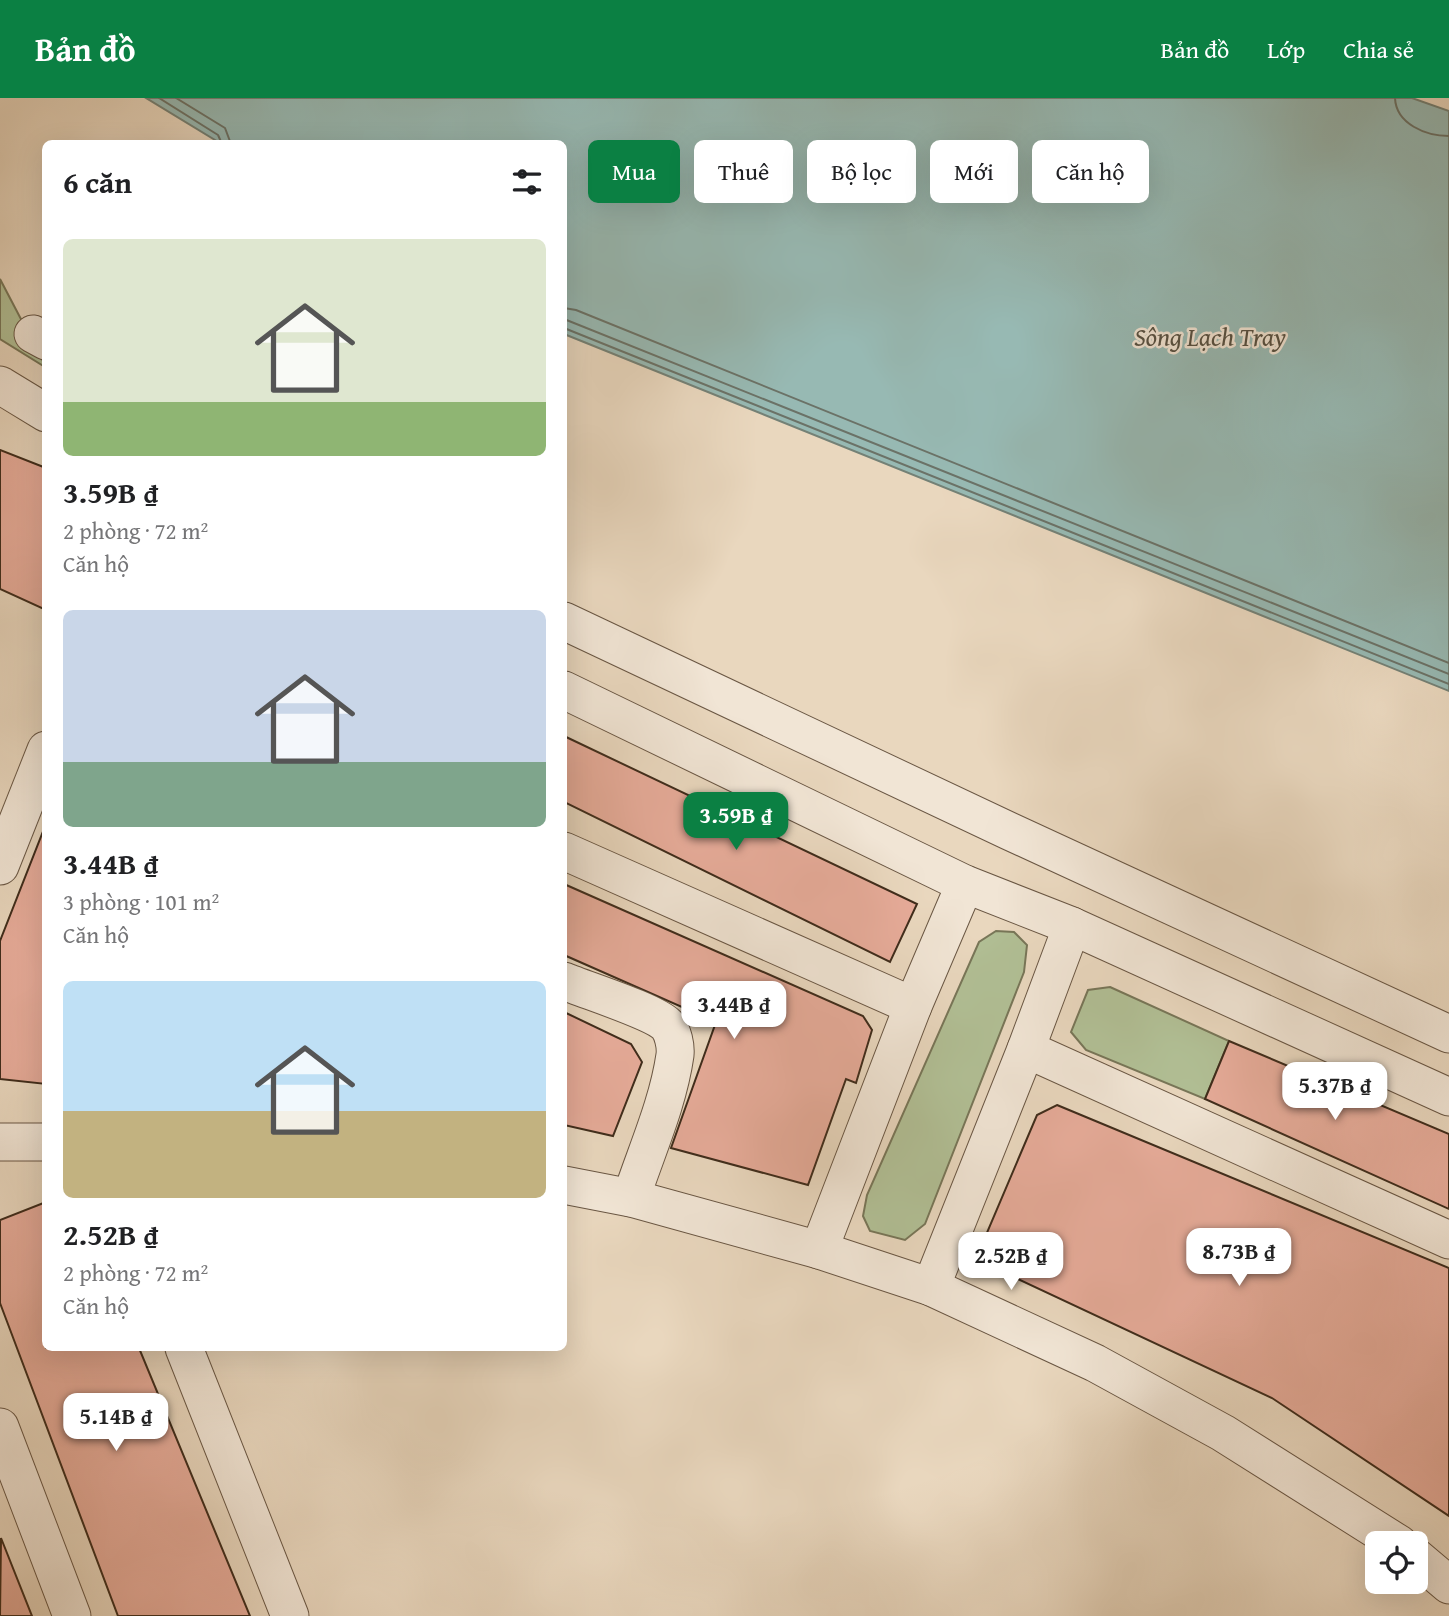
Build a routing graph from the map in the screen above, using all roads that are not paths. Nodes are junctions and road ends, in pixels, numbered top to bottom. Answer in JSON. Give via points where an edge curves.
{"nodes":[{"id":1,"x":0,"y":385,"type":"edge"},
{"id":2,"x":42,"y":411,"type":"edge"},
{"id":3,"x":567,"y":622,"type":"edge"},
{"id":4,"x":567,"y":691,"type":"edge"},
{"id":5,"x":42,"y":760,"type":"edge"},
{"id":6,"x":567,"y":852,"type":"edge"},
{"id":7,"x":0,"y":866,"type":"edge"},
{"id":8,"x":965,"y":884,"type":"junction"},
{"id":9,"x":1072,"y":926,"type":"junction"},
{"id":10,"x":567,"y":982,"type":"edge"},
{"id":11,"x":913,"y":1006,"type":"junction"},
{"id":12,"x":1449,"y":1034,"type":"edge"},
{"id":13,"x":1026,"y":1049,"type":"junction"},
{"id":14,"x":1449,"y":1097,"type":"edge"},
{"id":15,"x":0,"y":1142,"type":"edge"},
{"id":16,"x":42,"y":1142,"type":"edge"},
{"id":17,"x":567,"y":1186,"type":"edge"},
{"id":18,"x":631,"y":1198,"type":"junction"},
{"id":19,"x":1449,"y":1240,"type":"edge"},
{"id":20,"x":819,"y":1250,"type":"junction"},
{"id":21,"x":931,"y":1287,"type":"junction"},
{"id":22,"x":185,"y":1351,"type":"edge"},
{"id":23,"x":0,"y":1427,"type":"edge"},
{"id":24,"x":1378,"y":1531,"type":"edge"},
{"id":25,"x":1428,"y":1567,"type":"edge"},
{"id":26,"x":1449,"y":1585,"type":"edge"},
{"id":27,"x":72,"y":1616,"type":"edge"},
{"id":28,"x":290,"y":1616,"type":"edge"}],
"edges":[{"from":1,"to":2,"type":"street"},
{"from":3,"to":12,"type":"street"},
{"from":4,"to":8,"type":"street"},
{"from":5,"to":7,"type":"street"},
{"from":6,"to":11,"type":"street"},
{"from":8,"to":9,"type":"street"},
{"from":8,"to":11,"type":"street"},
{"from":9,"to":13,"type":"street"},
{"from":9,"to":14,"type":"street"},
{"from":10,"to":18,"type":"street","via":[[653,1017],[666,1025],[674,1038],[676,1053],[662,1106]]},
{"from":11,"to":20,"type":"street"},
{"from":13,"to":19,"type":"street"},
{"from":13,"to":21,"type":"street"},
{"from":15,"to":16,"type":"street"},
{"from":17,"to":18,"type":"street"},
{"from":18,"to":20,"type":"street"},
{"from":20,"to":21,"type":"street"},
{"from":21,"to":24,"type":"street","via":[[1095,1363],[1223,1433]]},
{"from":22,"to":28,"type":"street"},
{"from":23,"to":27,"type":"street"},
{"from":25,"to":26,"type":"street"}]}
